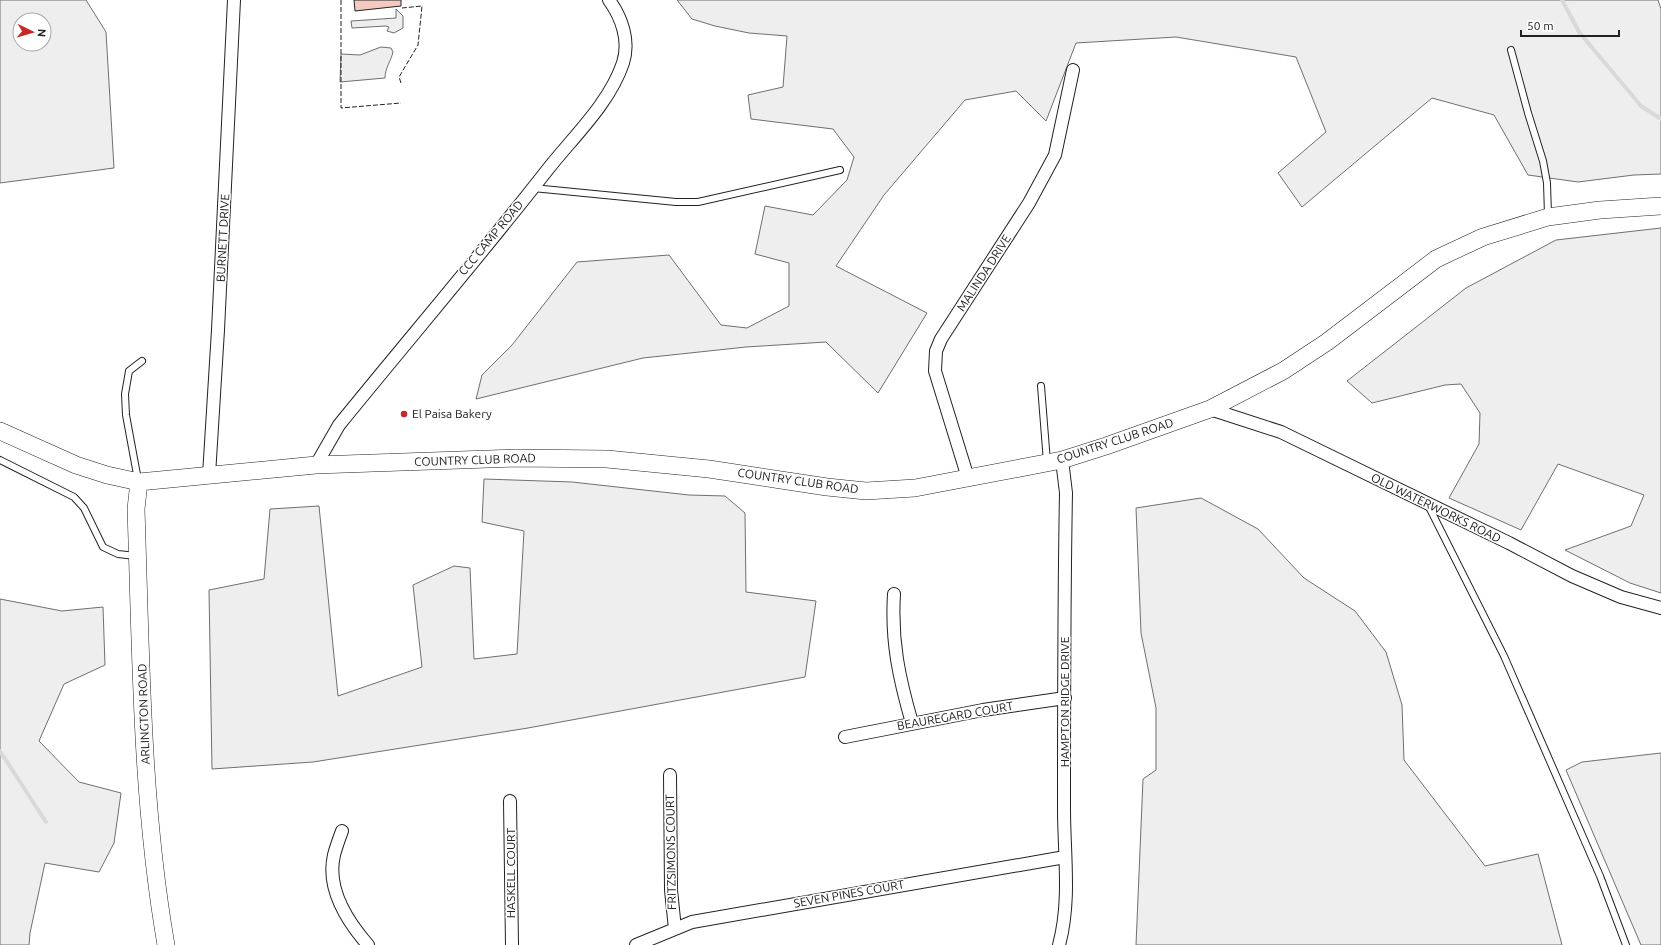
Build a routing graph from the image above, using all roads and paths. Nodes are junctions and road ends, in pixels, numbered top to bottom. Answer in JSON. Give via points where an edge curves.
{"nodes":[{"id":1,"x":234,"y":0,"type":"edge"},
{"id":2,"x":609,"y":0,"type":"edge"},
{"id":3,"x":1511,"y":50,"type":"dead end"},
{"id":4,"x":1073,"y":70,"type":"dead end"},
{"id":5,"x":840,"y":170,"type":"dead end"},
{"id":6,"x":533,"y":188,"type":"junction"},
{"id":7,"x":1661,"y":206,"type":"edge"},
{"id":8,"x":1548,"y":217,"type":"junction"},
{"id":9,"x":142,"y":361,"type":"dead end"},
{"id":10,"x":1041,"y":386,"type":"dead end"},
{"id":11,"x":1210,"y":409,"type":"junction"},
{"id":12,"x":0,"y":431,"type":"edge"},
{"id":13,"x":0,"y":460,"type":"edge"},
{"id":14,"x":1054,"y":462,"type":"junction"},
{"id":15,"x":316,"y":465,"type":"junction"},
{"id":16,"x":209,"y":475,"type":"junction"},
{"id":17,"x":968,"y":478,"type":"junction"},
{"id":18,"x":139,"y":482,"type":"junction"},
{"id":19,"x":1428,"y":505,"type":"junction"},
{"id":20,"x":138,"y":556,"type":"junction"},
{"id":21,"x":894,"y":594,"type":"dead end"},
{"id":22,"x":1661,"y":608,"type":"edge"},
{"id":23,"x":1065,"y":698,"type":"junction"},
{"id":24,"x":912,"y":723,"type":"junction"},
{"id":25,"x":845,"y":737,"type":"dead end"},
{"id":26,"x":670,"y":775,"type":"dead end"},
{"id":27,"x":510,"y":801,"type":"dead end"},
{"id":28,"x":342,"y":832,"type":"dead end"},
{"id":29,"x":1065,"y":857,"type":"junction"},
{"id":30,"x":674,"y":929,"type":"junction"},
{"id":31,"x":166,"y":945,"type":"edge"},
{"id":32,"x":368,"y":945,"type":"edge"},
{"id":33,"x":512,"y":945,"type":"edge"},
{"id":34,"x":636,"y":945,"type":"edge"},
{"id":35,"x":1059,"y":945,"type":"edge"},
{"id":36,"x":1626,"y":945,"type":"edge"}],
"edges":[{"from":1,"to":16,"type":"street","name":"BURNETT DRIVE"},
{"from":2,"to":6,"type":"street","name":"CCC CAMP ROAD","via":[[620,18],[624,31],[626,44],[623,62],[608,92]]},
{"from":3,"to":8,"type":"lane","via":[[1543,162],[1547,183]]},
{"from":4,"to":17,"type":"street","name":"MALINDA DRIVE","via":[[1055,154],[1050,166],[941,339],[936,351],[934,365],[938,383]]},
{"from":5,"to":6,"type":"lane","via":[[698,202]]},
{"from":6,"to":15,"type":"street","name":"CCC CAMP ROAD","via":[[339,426]]},
{"from":7,"to":8,"type":"street","name":"COUNTRY CLUB ROAD"},
{"from":8,"to":11,"type":"street","name":"COUNTRY CLUB ROAD","via":[[1482,237],[1436,259],[1327,342],[1283,371]]},
{"from":9,"to":18,"type":"lane","via":[[129,371],[125,394],[126,415]]},
{"from":10,"to":14,"type":"lane"},
{"from":11,"to":14,"type":"street","name":"COUNTRY CLUB ROAD"},
{"from":11,"to":19,"type":"street","name":"OLD WATERWORKS ROAD","via":[[1281,432]]},
{"from":12,"to":18,"type":"street","name":"COUNTRY CLUB ROAD","via":[[76,465]]},
{"from":13,"to":20,"type":"lane","via":[[74,497],[84,508],[103,547],[118,554]]},
{"from":14,"to":17,"type":"street","name":"COUNTRY CLUB ROAD"},
{"from":14,"to":23,"type":"street","name":"HAMPTON RIDGE DRIVE","via":[[1066,493]]},
{"from":15,"to":16,"type":"street","name":"COUNTRY CLUB ROAD"},
{"from":15,"to":17,"type":"street","name":"COUNTRY CLUB ROAD","via":[[516,458],[607,459],[709,469],[827,487],[866,490],[915,488]]},
{"from":16,"to":18,"type":"street","name":"COUNTRY CLUB ROAD"},
{"from":18,"to":20,"type":"street","name":"ARLINGTON ROAD","via":[[136,509]]},
{"from":19,"to":22,"type":"street","name":"OLD WATERWORKS ROAD","via":[[1600,589],[1641,604]]},
{"from":19,"to":36,"type":"lane","via":[[1504,656],[1600,876]]},
{"from":20,"to":31,"type":"street","name":"ARLINGTON ROAD","via":[[147,800]]},
{"from":21,"to":24,"type":"street","via":[[892,616],[899,678]]},
{"from":23,"to":24,"type":"street","name":"BEAUREGARD COURT"},
{"from":23,"to":29,"type":"street","name":"HAMPTON RIDGE DRIVE"},
{"from":24,"to":25,"type":"street","name":"BEAUREGARD COURT"},
{"from":26,"to":30,"type":"street","name":"FRITZSIMONS COURT"},
{"from":27,"to":33,"type":"street","name":"HASKELL COURT"},
{"from":28,"to":32,"type":"street","via":[[334,856],[334,885],[346,917]]},
{"from":29,"to":30,"type":"street","name":"SEVEN PINES COURT","via":[[692,922]]},
{"from":29,"to":35,"type":"street","name":"HAMPTON RIDGE DRIVE","via":[[1065,909]]},
{"from":30,"to":34,"type":"street","name":"SEVEN PINES COURT"}]}
